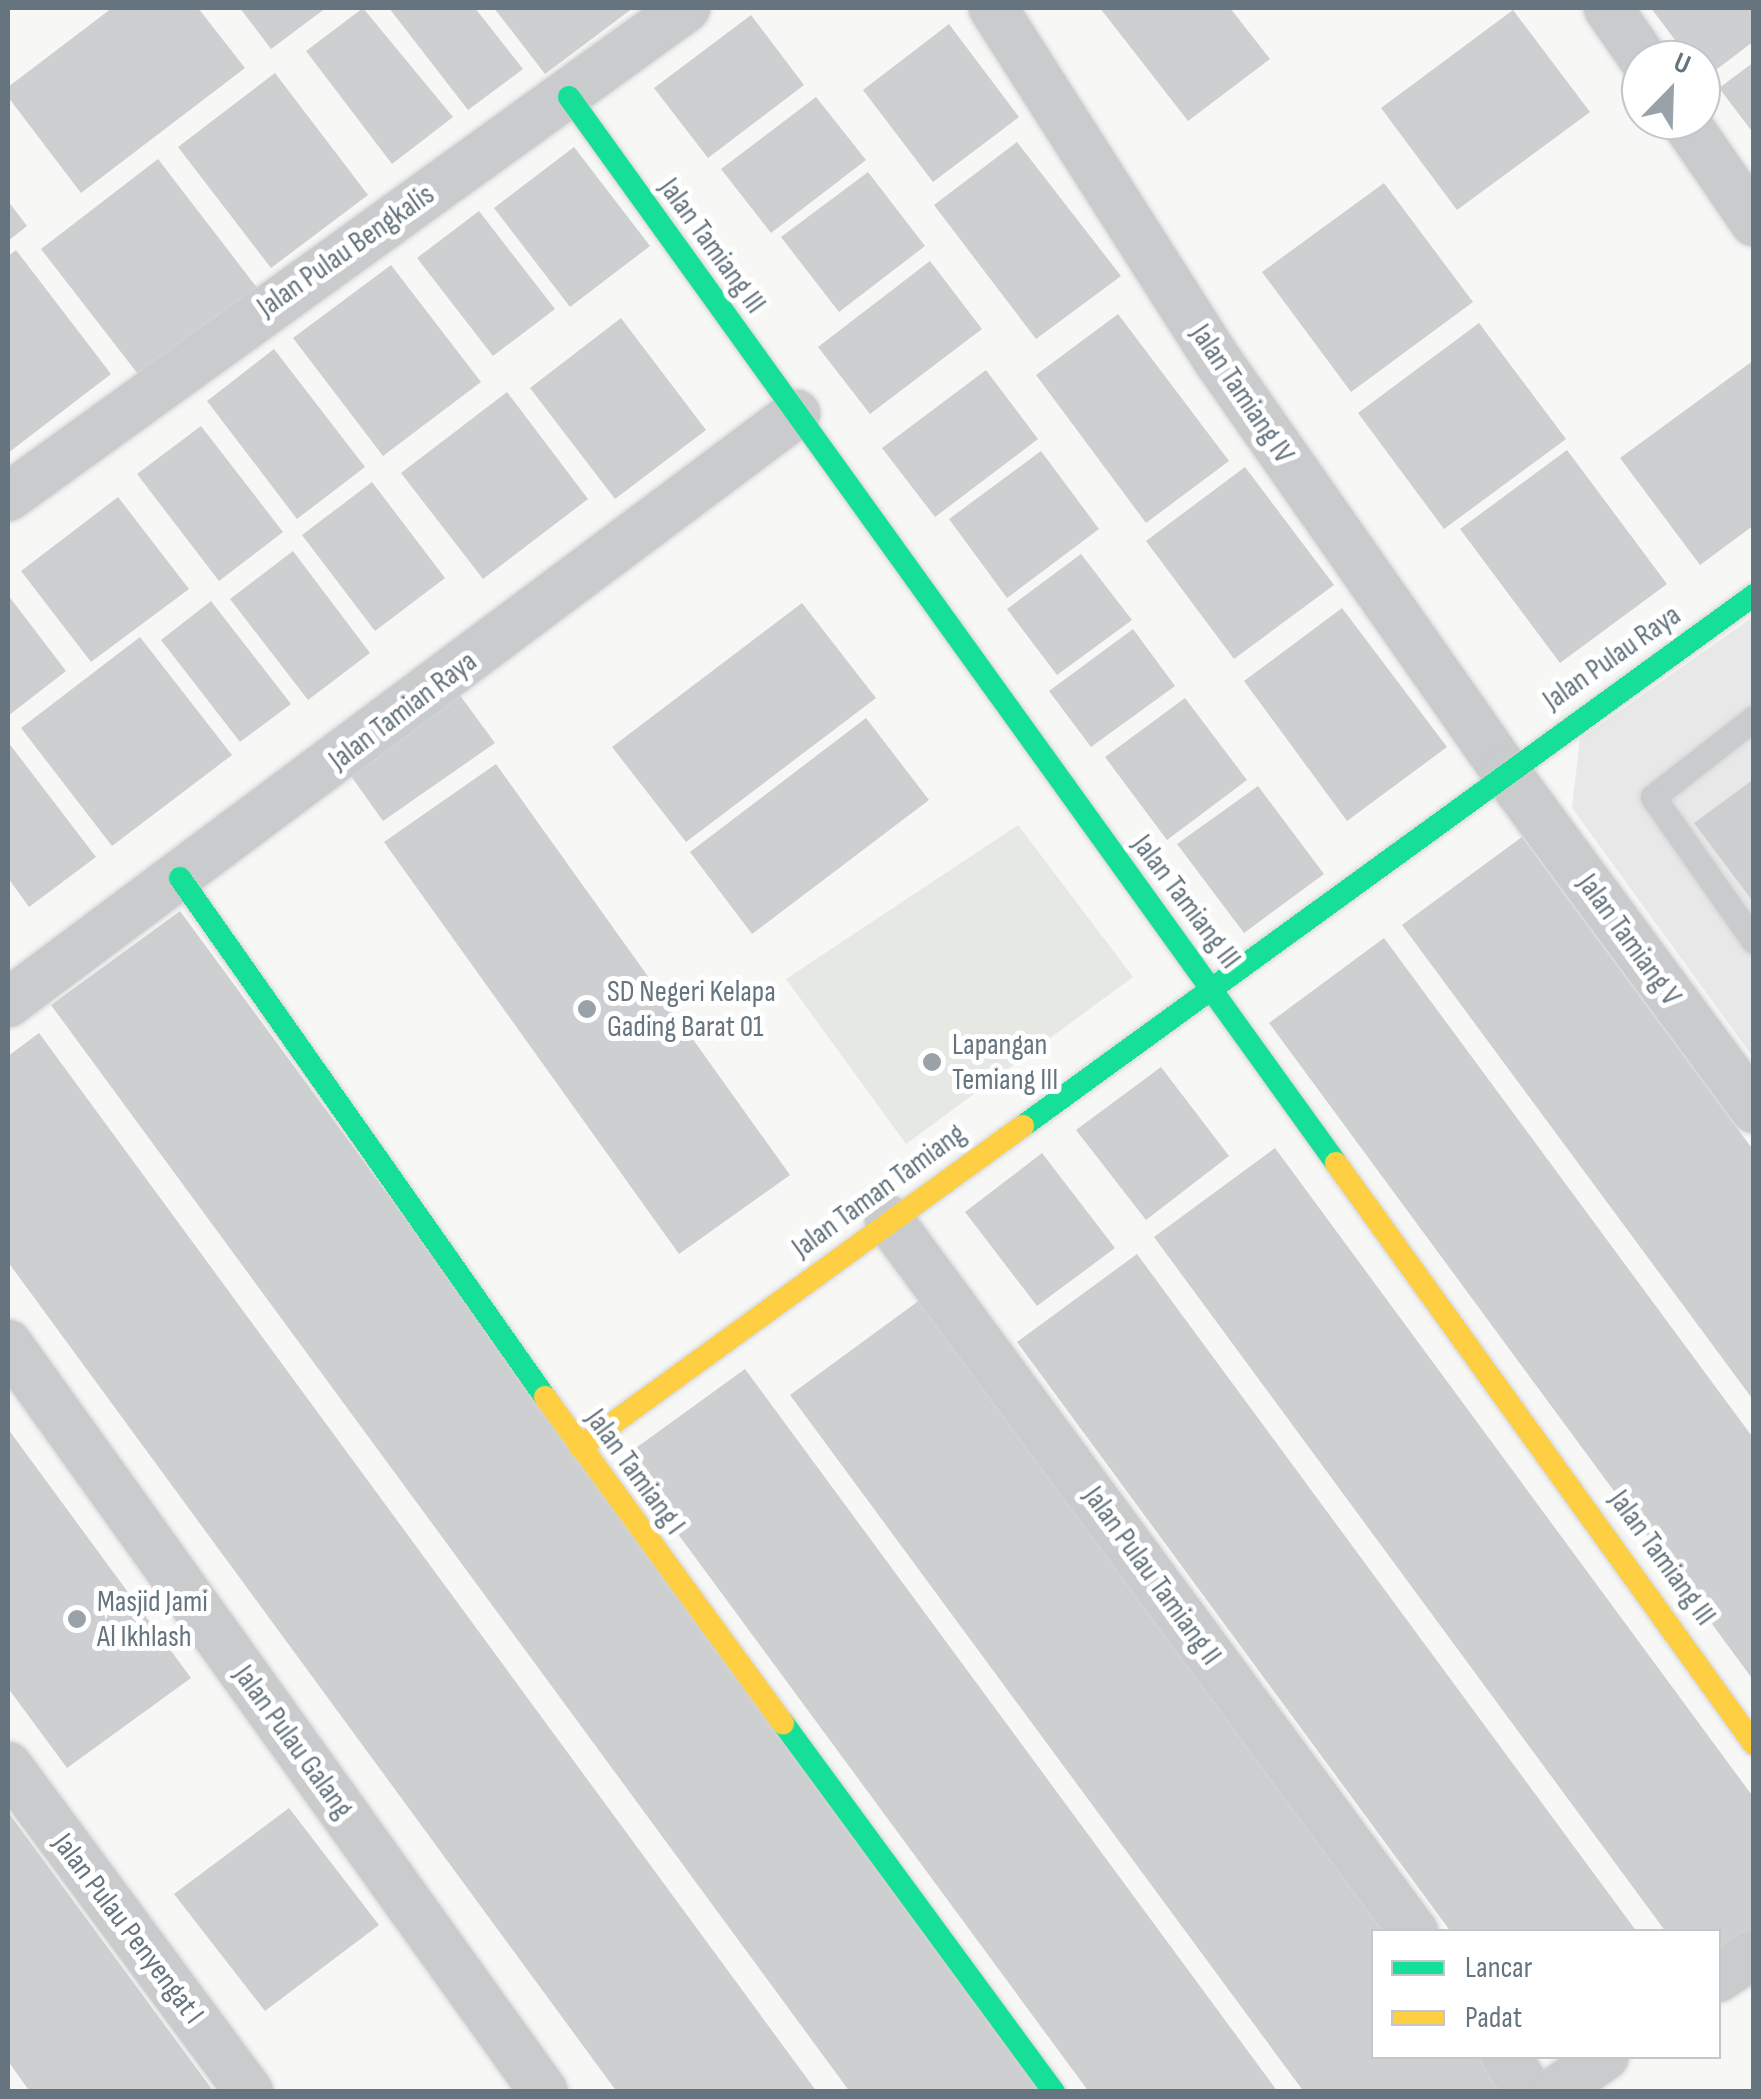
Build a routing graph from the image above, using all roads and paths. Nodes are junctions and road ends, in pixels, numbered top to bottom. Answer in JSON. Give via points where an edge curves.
{"nodes":[{"id":1,"x":686,"y":8,"type":"edge"},
{"id":2,"x":992,"y":8,"type":"edge"},
{"id":3,"x":1608,"y":8,"type":"edge"},
{"id":4,"x":1630,"y":40,"type":"edge"},
{"id":5,"x":569,"y":97,"type":"junction"},
{"id":6,"x":1698,"y":140,"type":"edge"},
{"id":7,"x":1754,"y":222,"type":"edge"},
{"id":8,"x":796,"y":414,"type":"junction"},
{"id":9,"x":8,"y":497,"type":"edge"},
{"id":10,"x":1754,"y":595,"type":"edge"},
{"id":11,"x":1754,"y":718,"type":"edge"},
{"id":12,"x":1505,"y":771,"type":"junction"},
{"id":13,"x":180,"y":878,"type":"junction"},
{"id":14,"x":1754,"y":941,"type":"edge"},
{"id":15,"x":1213,"y":988,"type":"junction"},
{"id":16,"x":8,"y":1003,"type":"edge"},
{"id":17,"x":1754,"y":1109,"type":"edge"},
{"id":18,"x":889,"y":1220,"type":"junction"},
{"id":19,"x":8,"y":1344,"type":"edge"},
{"id":20,"x":580,"y":1448,"type":"junction"},
{"id":21,"x":1754,"y":1744,"type":"edge"},
{"id":22,"x":8,"y":1766,"type":"edge"},
{"id":23,"x":1412,"y":1929,"type":"edge"},
{"id":24,"x":1754,"y":1954,"type":"edge"},
{"id":25,"x":1721,"y":1976,"type":"edge"},
{"id":26,"x":1508,"y":2059,"type":"edge"},
{"id":27,"x":1601,"y":2059,"type":"edge"},
{"id":28,"x":249,"y":2092,"type":"edge"},
{"id":29,"x":544,"y":2092,"type":"edge"},
{"id":30,"x":1054,"y":2092,"type":"edge"},
{"id":31,"x":1529,"y":2092,"type":"edge"},
{"id":32,"x":1554,"y":2092,"type":"edge"}],
"edges":[{"from":1,"to":5,"type":"street","name":"Jalan Pulau Bengkalis"},
{"from":2,"to":12,"type":"street","name":"Jalan Tamiang IV","via":[[1218,361]]},
{"from":3,"to":4,"type":"street"},
{"from":5,"to":8,"type":"street","name":"Jalan Tamiang III"},
{"from":5,"to":9,"type":"street","name":"Jalan Pulau Bengkalis","via":[[346,248]]},
{"from":6,"to":7,"type":"street"},
{"from":8,"to":13,"type":"street","name":"Jalan Tamian Raya"},
{"from":8,"to":15,"type":"street","name":"Jalan Tamiang III"},
{"from":10,"to":12,"type":"street","name":"Jalan Pulau Raya"},
{"from":11,"to":14,"type":"lane","via":[[1653,796]]},
{"from":12,"to":15,"type":"street","name":"Jalan Taman Tamiang"},
{"from":12,"to":17,"type":"street","name":"Jalan Tamiang V"},
{"from":13,"to":16,"type":"street","name":"Jalan Tamian Raya"},
{"from":13,"to":20,"type":"street","name":"Jalan Tamiang I"},
{"from":15,"to":18,"type":"street","name":"Jalan Taman Tamiang"},
{"from":15,"to":21,"type":"street","name":"Jalan Tamiang III"},
{"from":18,"to":20,"type":"street","name":"Jalan Taman Tamiang"},
{"from":18,"to":23,"type":"street","name":"Jalan Pulau Tamiang II"},
{"from":19,"to":29,"type":"street","name":"Jalan Pulau Galang"},
{"from":20,"to":30,"type":"street","name":"Jalan Tamiang I"},
{"from":22,"to":28,"type":"street","name":"Jalan Pulau Penyengat I"},
{"from":24,"to":25,"type":"street"},
{"from":26,"to":31,"type":"street"},
{"from":27,"to":32,"type":"street"}]}
